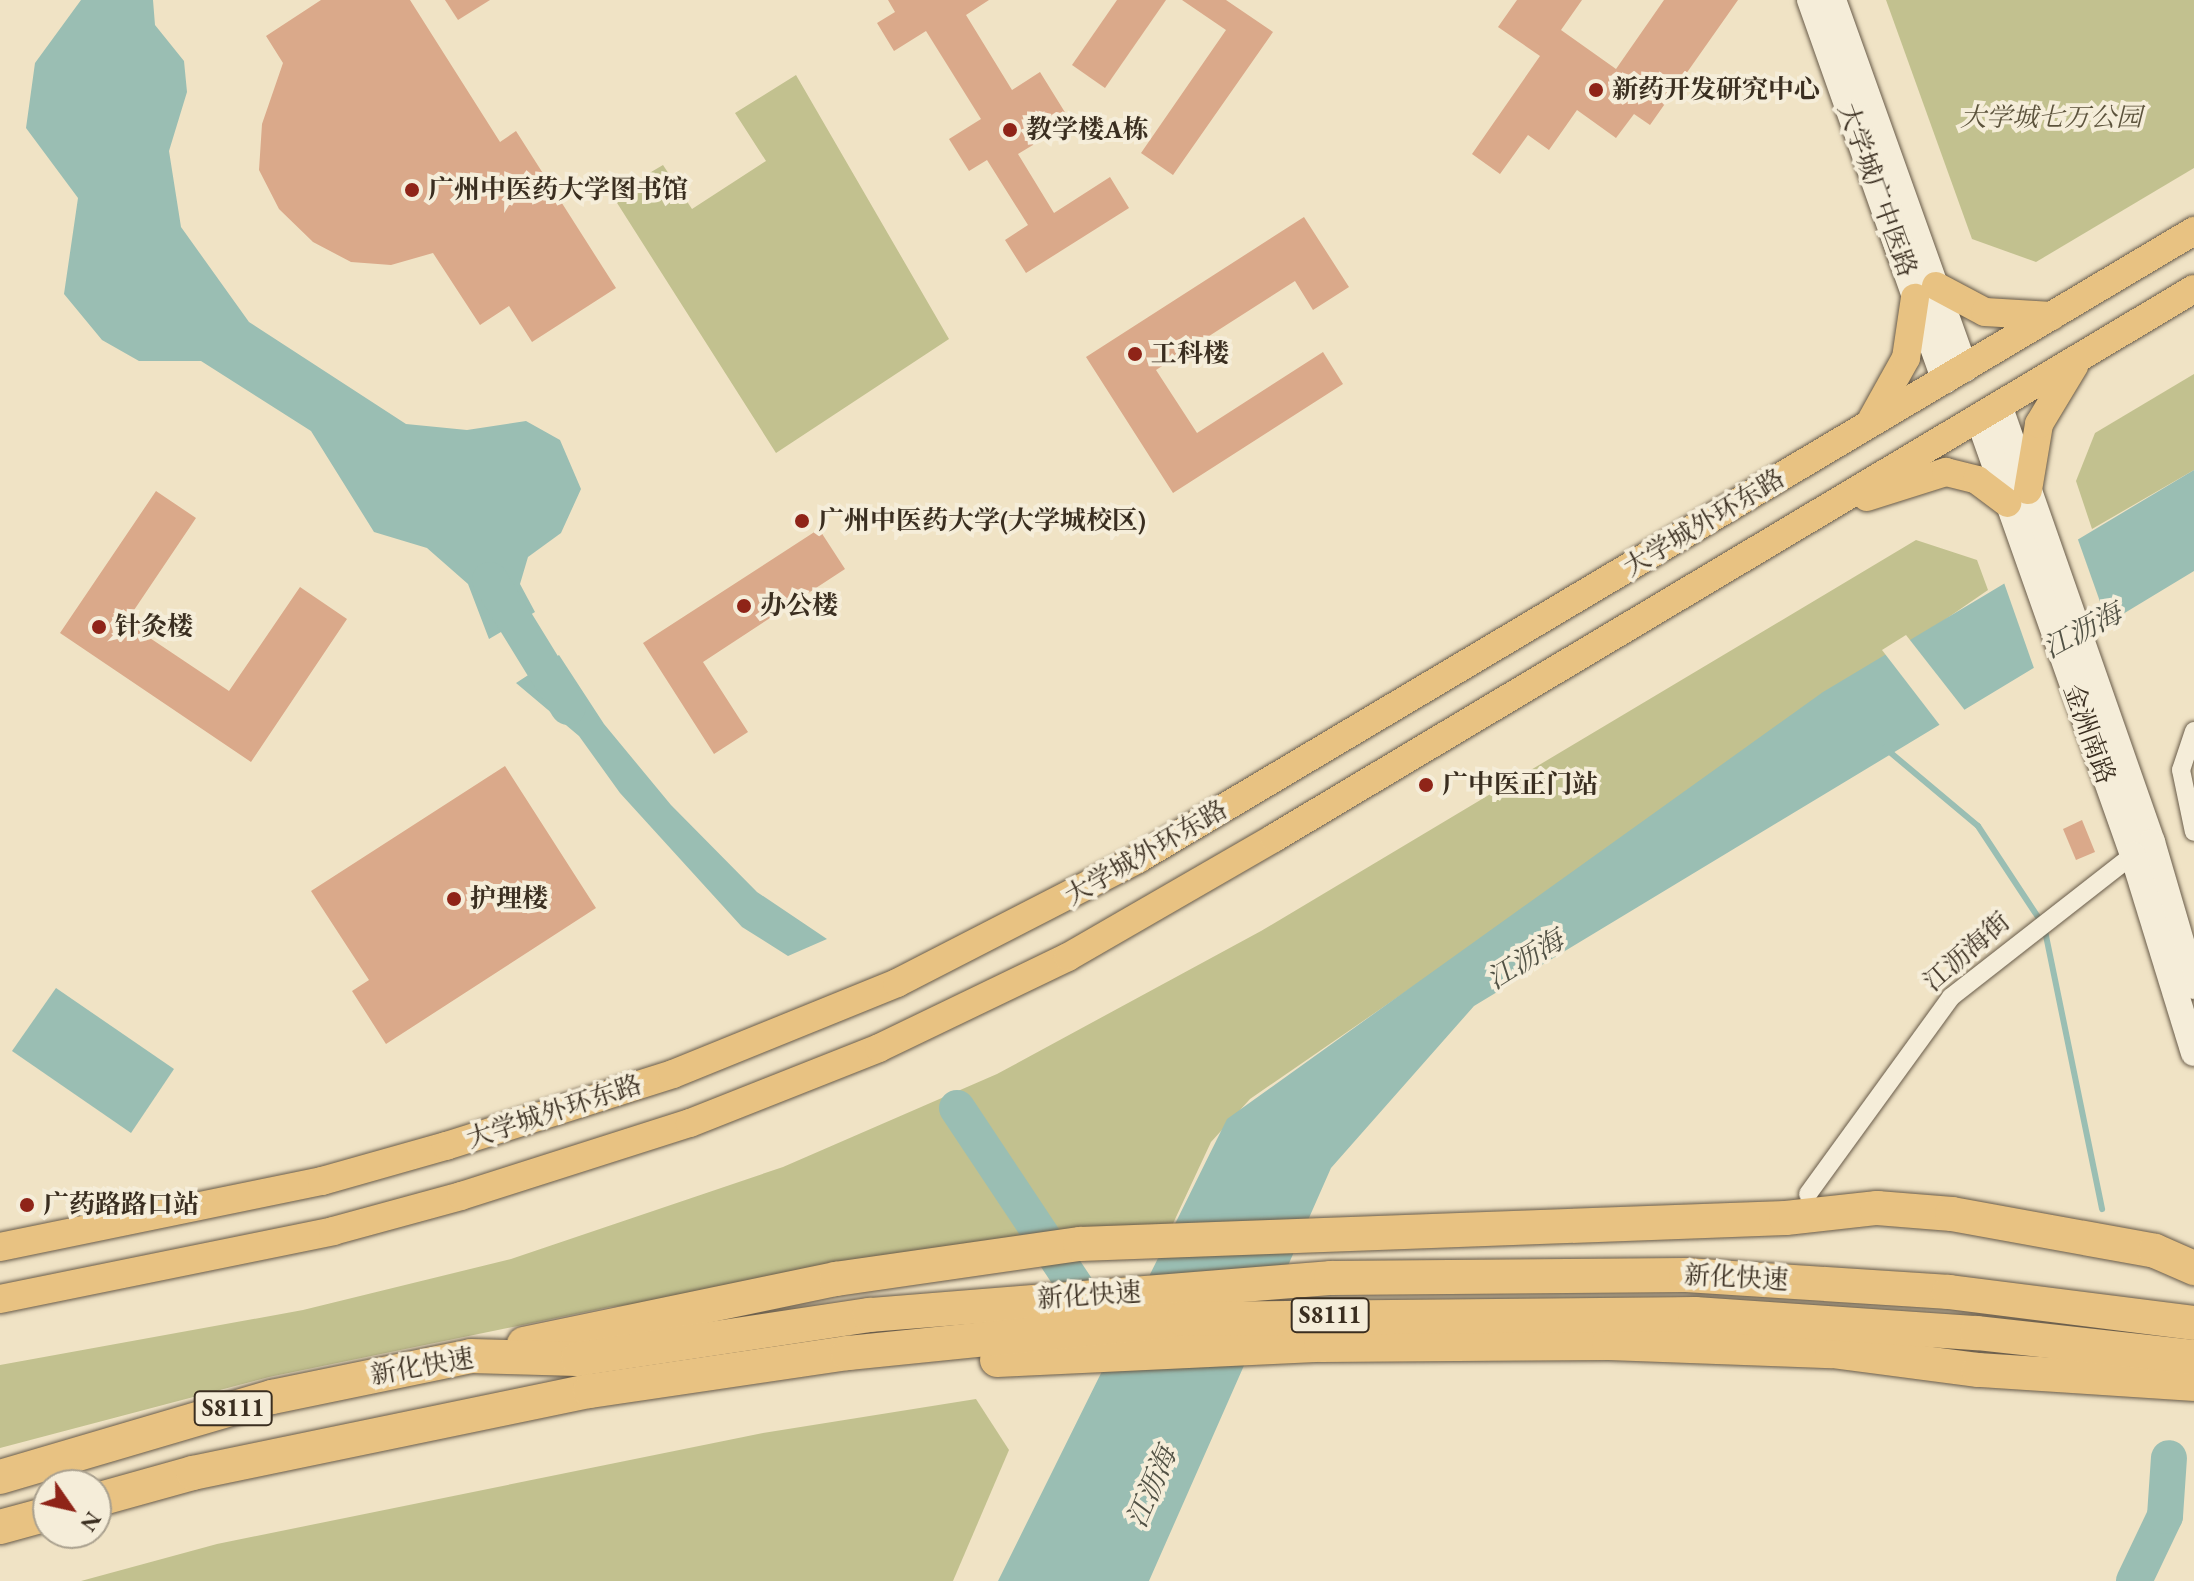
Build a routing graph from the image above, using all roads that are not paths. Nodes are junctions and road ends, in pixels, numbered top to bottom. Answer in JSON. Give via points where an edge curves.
{"nodes":[{"id":1,"x":1810,"y":0,"type":"edge"},
{"id":2,"x":1833,"y":0,"type":"edge"},
{"id":3,"x":2194,"y":231,"type":"edge"},
{"id":4,"x":2194,"y":289,"type":"edge"},
{"id":5,"x":1926,"y":292,"type":"junction"},
{"id":6,"x":2056,"y":315,"type":"junction"},
{"id":7,"x":2084,"y":355,"type":"junction"},
{"id":8,"x":1955,"y":375,"type":"junction"},
{"id":9,"x":1988,"y":411,"type":"junction"},
{"id":10,"x":1865,"y":427,"type":"junction"},
{"id":11,"x":1831,"y":505,"type":"junction"},
{"id":12,"x":2022,"y":508,"type":"junction"},
{"id":13,"x":2194,"y":731,"type":"edge"},
{"id":14,"x":2122,"y":793,"type":"junction"},
{"id":15,"x":2194,"y":832,"type":"edge"},
{"id":16,"x":2133,"y":855,"type":"junction"},
{"id":17,"x":2194,"y":986,"type":"edge"},
{"id":18,"x":2194,"y":1053,"type":"edge"},
{"id":19,"x":1808,"y":1194,"type":"dead end"},
{"id":20,"x":0,"y":1247,"type":"edge"},
{"id":21,"x":2194,"y":1268,"type":"edge"},
{"id":22,"x":0,"y":1299,"type":"edge"},
{"id":23,"x":2194,"y":1323,"type":"edge"},
{"id":24,"x":471,"y":1356,"type":"junction"},
{"id":25,"x":2194,"y":1357,"type":"edge"},
{"id":26,"x":2194,"y":1384,"type":"edge"},
{"id":27,"x":472,"y":1417,"type":"junction"},
{"id":28,"x":0,"y":1477,"type":"edge"},
{"id":29,"x":112,"y":1496,"type":"edge"},
{"id":30,"x":32,"y":1518,"type":"edge"},
{"id":31,"x":0,"y":1527,"type":"edge"}],
"edges":[{"from":1,"to":5,"type":"main road","name":"大学城广中医路"},
{"from":2,"to":5,"type":"main road","name":"大学城广中医路"},
{"from":3,"to":6,"type":"main road","name":"大学城外环东路"},
{"from":4,"to":7,"type":"main road","name":"大学城外环东路"},
{"from":5,"to":6,"type":"main road","via":[[1985,312]]},
{"from":5,"to":8,"type":"main road","name":"大学城广中医路"},
{"from":5,"to":10,"type":"main road","via":[[1906,358]]},
{"from":6,"to":8,"type":"main road","name":"大学城外环东路"},
{"from":7,"to":9,"type":"main road","name":"大学城外环东路"},
{"from":7,"to":12,"type":"main road","via":[[2039,424]]},
{"from":8,"to":10,"type":"main road","name":"大学城外环东路"},
{"from":9,"to":11,"type":"main road","name":"大学城外环东路"},
{"from":9,"to":12,"type":"main road","name":"金洲南路"},
{"from":10,"to":20,"type":"main road","name":"大学城外环东路","via":[[1138,859],[997,935],[825,1016],[570,1110],[372,1168]]},
{"from":11,"to":12,"type":"main road","via":[[1946,472],[1977,480]]},
{"from":11,"to":22,"type":"main road","name":"大学城外环东路","via":[[1068,957],[825,1071],[610,1150],[385,1218]]},
{"from":12,"to":14,"type":"main road","name":"金洲南路"},
{"from":13,"to":15,"type":"street","via":[[2181,770]]},
{"from":14,"to":16,"type":"main road","name":"金洲南路"},
{"from":14,"to":17,"type":"main road","name":"金洲南路"},
{"from":16,"to":18,"type":"main road","name":"金洲南路"},
{"from":16,"to":19,"type":"street","name":"江沥海街","via":[[1942,1006]]},
{"from":21,"to":24,"type":"highway","via":[[2155,1251],[1940,1213],[1877,1208],[1799,1217],[1080,1244],[836,1279]]},
{"from":23,"to":24,"type":"highway","name":"新化快速","number":"S8111","via":[[1842,1283],[1686,1275],[1477,1275],[1331,1278],[870,1315],[578,1359]]},
{"from":24,"to":28,"type":"highway","name":"新化快速","number":"S8111","via":[[272,1397]]},
{"from":25,"to":27,"type":"highway","name":"新化快速","number":"S8111","via":[[1977,1333],[1695,1314],[1183,1319],[834,1355],[590,1391]]},
{"from":26,"to":27,"type":"highway","via":[[1732,1346],[1403,1344],[898,1364]]},
{"from":27,"to":29,"type":"highway","name":"新化快速","number":"S8111","via":[[193,1473]]},
{"from":30,"to":31,"type":"highway"}]}
